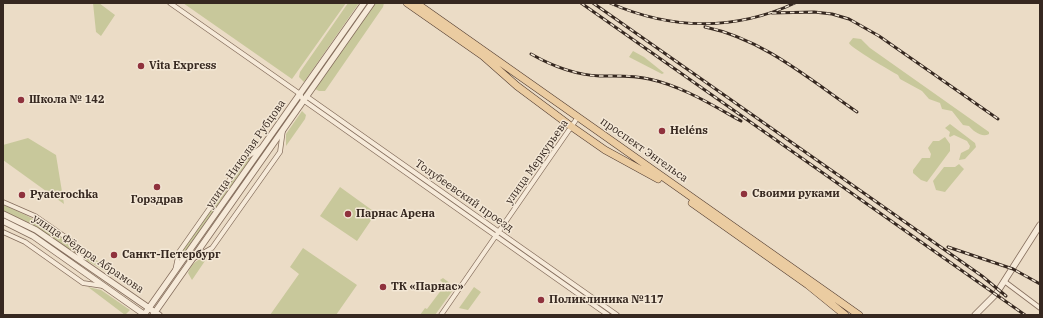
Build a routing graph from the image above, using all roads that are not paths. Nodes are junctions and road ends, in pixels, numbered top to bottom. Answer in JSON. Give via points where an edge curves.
{"nodes":[{"id":1,"x":170,"y":3,"type":"edge"},
{"id":2,"x":364,"y":3,"type":"edge"},
{"id":3,"x":372,"y":3,"type":"edge"},
{"id":4,"x":407,"y":3,"type":"edge"},
{"id":5,"x":416,"y":3,"type":"edge"},
{"id":6,"x":300,"y":94,"type":"junction"},
{"id":7,"x":305,"y":98,"type":"junction"},
{"id":8,"x":578,"y":117,"type":"junction"},
{"id":9,"x":572,"y":127,"type":"junction"},
{"id":10,"x":284,"y":128,"type":"junction"},
{"id":11,"x":3,"y":202,"type":"edge"},
{"id":12,"x":3,"y":214,"type":"edge"},
{"id":13,"x":3,"y":221,"type":"edge"},
{"id":14,"x":1040,"y":225,"type":"edge"},
{"id":15,"x":3,"y":232,"type":"edge"},
{"id":16,"x":498,"y":234,"type":"junction"},
{"id":17,"x":191,"y":259,"type":"junction"},
{"id":18,"x":82,"y":261,"type":"junction"},
{"id":19,"x":1004,"y":281,"type":"junction"},
{"id":20,"x":103,"y":286,"type":"junction"},
{"id":21,"x":986,"y":306,"type":"junction"},
{"id":22,"x":149,"y":308,"type":"junction"},
{"id":23,"x":1040,"y":308,"type":"edge"},
{"id":24,"x":155,"y":314,"type":"edge"},
{"id":25,"x":144,"y":315,"type":"edge"},
{"id":26,"x":441,"y":315,"type":"edge"},
{"id":27,"x":608,"y":315,"type":"edge"},
{"id":28,"x":617,"y":315,"type":"edge"},
{"id":29,"x":845,"y":315,"type":"edge"},
{"id":30,"x":858,"y":315,"type":"edge"},
{"id":31,"x":975,"y":315,"type":"edge"},
{"id":32,"x":981,"y":315,"type":"edge"}],
"edges":[{"from":1,"to":6,"type":"street","name":"Толубеевский проезд"},
{"from":2,"to":6,"type":"street","name":"улица Николая Рубцова"},
{"from":3,"to":7,"type":"street","name":"улица Николая Рубцова"},
{"from":4,"to":9,"type":"main road","name":"проспект Энгельса","via":[[483,56],[517,86]]},
{"from":5,"to":8,"type":"main road","name":"проспект Энгельса"},
{"from":6,"to":7,"type":"street","name":"Толубеевский проезд"},
{"from":6,"to":22,"type":"street","name":"улица Николая Рубцова"},
{"from":7,"to":10,"type":"street","name":"улица Николая Рубцова"},
{"from":7,"to":16,"type":"street","name":"Толубеевский проезд"},
{"from":8,"to":9,"type":"street","name":"улица Меркурьева"},
{"from":8,"to":30,"type":"main road","name":"проспект Энгельса"},
{"from":9,"to":16,"type":"street","name":"улица Меркурьева"},
{"from":9,"to":29,"type":"main road","name":"проспект Энгельса","via":[[605,150],[653,175],[808,285]]},
{"from":10,"to":17,"type":"street","name":"улица Николая Рубцова"},
{"from":10,"to":17,"type":"street","via":[[280,152],[212,248]]},
{"from":11,"to":18,"type":"street","via":[[35,216],[71,241]]},
{"from":12,"to":18,"type":"street","name":"улица Фёдора Абрамова","via":[[27,225]]},
{"from":13,"to":20,"type":"street","name":"улица Фёдора Абрамова","via":[[33,236]]},
{"from":14,"to":19,"type":"street"},
{"from":15,"to":20,"type":"street","via":[[25,242],[83,283]]},
{"from":16,"to":26,"type":"street","name":"улица Меркурьева"},
{"from":16,"to":27,"type":"street","name":"Толубеевский проезд"},
{"from":16,"to":28,"type":"street","name":"Толубеевский проезд"},
{"from":17,"to":24,"type":"street","name":"улица Николая Рубцова"},
{"from":18,"to":22,"type":"street","name":"улица Фёдора Абрамова"},
{"from":19,"to":21,"type":"street"},
{"from":19,"to":23,"type":"street"},
{"from":20,"to":25,"type":"street","name":"улица Фёдора Абрамова"},
{"from":21,"to":31,"type":"street"},
{"from":21,"to":32,"type":"street"},
{"from":22,"to":24,"type":"street","name":"улица Фёдора Абрамова"},
{"from":22,"to":25,"type":"street","name":"улица Николая Рубцова"}]}
